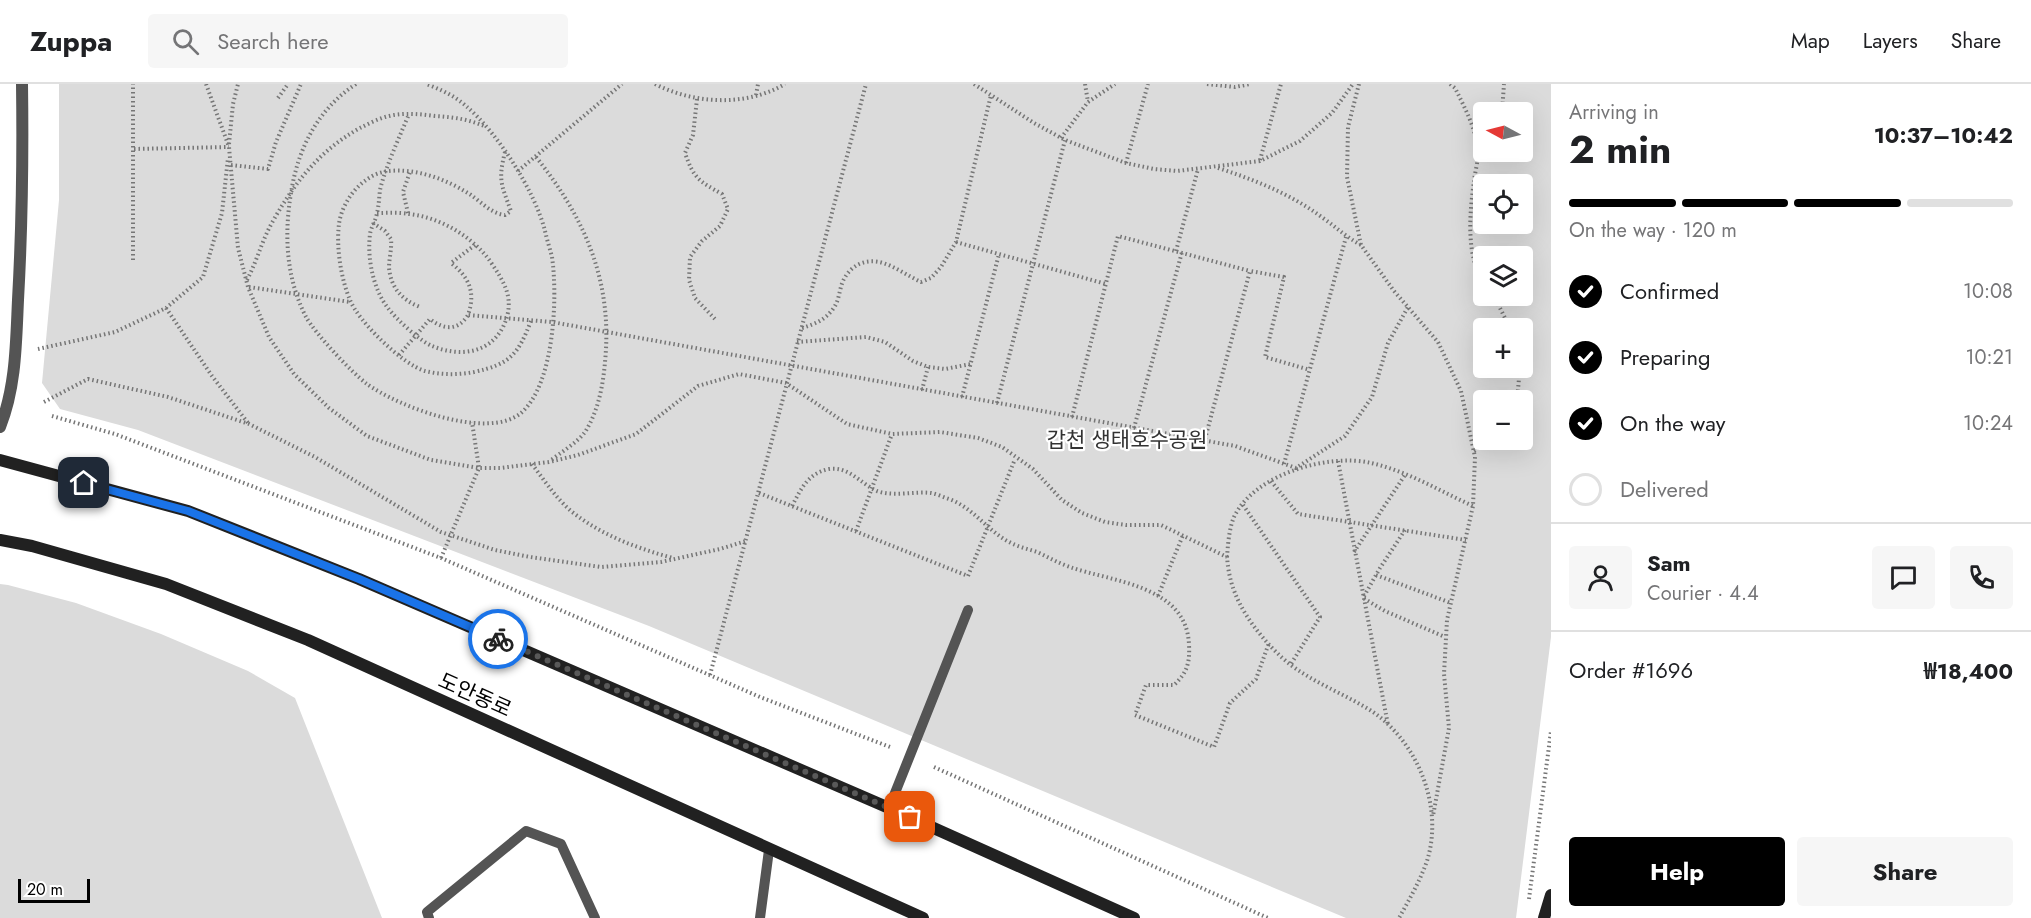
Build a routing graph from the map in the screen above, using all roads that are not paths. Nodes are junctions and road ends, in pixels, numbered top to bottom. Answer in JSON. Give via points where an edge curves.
{"nodes":[{"id":1,"x":22,"y":84,"type":"edge"},
{"id":2,"x":0,"y":427,"type":"edge"},
{"id":3,"x":0,"y":460,"type":"edge"},
{"id":4,"x":0,"y":540,"type":"edge"},
{"id":5,"x":968,"y":610,"type":"dead end"},
{"id":6,"x":889,"y":808,"type":"junction"},
{"id":7,"x":769,"y":850,"type":"junction"},
{"id":8,"x":1551,"y":895,"type":"edge"},
{"id":9,"x":429,"y":918,"type":"edge"},
{"id":10,"x":595,"y":918,"type":"edge"},
{"id":11,"x":760,"y":918,"type":"edge"},
{"id":12,"x":923,"y":918,"type":"edge"},
{"id":13,"x":1134,"y":918,"type":"edge"},
{"id":14,"x":1544,"y":918,"type":"edge"}],
"edges":[{"from":1,"to":2,"type":"street","via":[[17,319],[9,406]]},
{"from":3,"to":6,"type":"main road","via":[[188,511],[359,579]]},
{"from":4,"to":7,"type":"main road","name":"도안동로","via":[[165,584],[308,640]]},
{"from":5,"to":6,"type":"lane"},
{"from":6,"to":13,"type":"main road"},
{"from":7,"to":11,"type":"lane"},
{"from":7,"to":12,"type":"main road","name":"도안동로"},
{"from":8,"to":14,"type":"main road"},
{"from":9,"to":10,"type":"lane","via":[[427,912],[526,831],[561,844]]}]}
